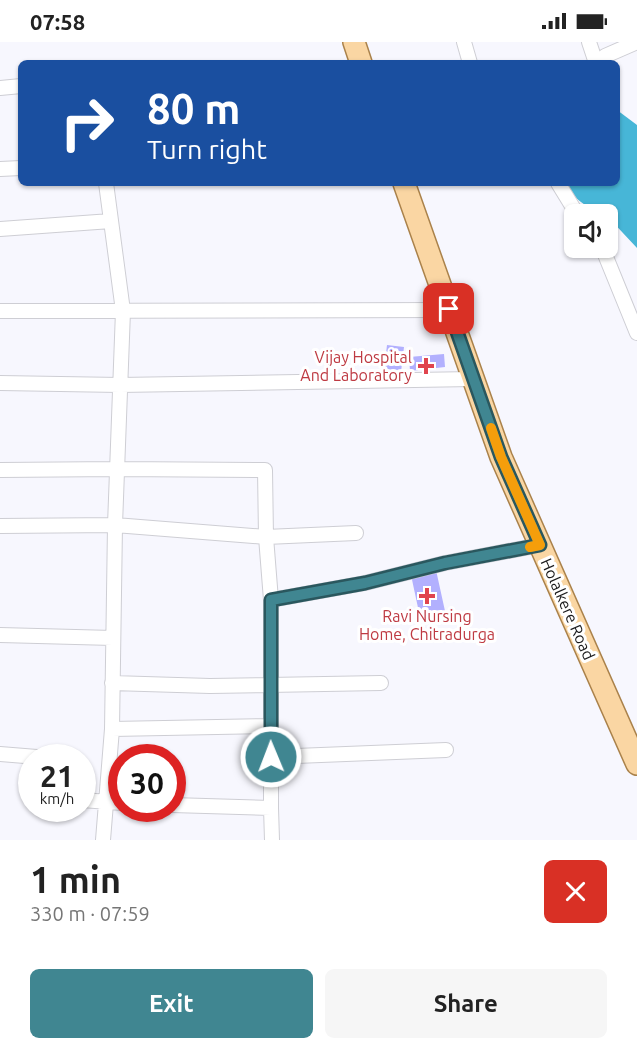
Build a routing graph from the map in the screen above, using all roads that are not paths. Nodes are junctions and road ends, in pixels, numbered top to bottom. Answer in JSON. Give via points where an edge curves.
{"nodes":[{"id":1,"x":354,"y":42,"type":"edge"},
{"id":2,"x":464,"y":42,"type":"edge"},
{"id":3,"x":589,"y":42,"type":"edge"},
{"id":4,"x":637,"y":42,"type":"edge"},
{"id":5,"x":361,"y":60,"type":"edge"},
{"id":6,"x":469,"y":60,"type":"edge"},
{"id":7,"x":596,"y":60,"type":"edge"},
{"id":8,"x":600,"y":60,"type":"edge"},
{"id":9,"x":18,"y":86,"type":"edge"},
{"id":10,"x":0,"y":88,"type":"edge"},
{"id":11,"x":18,"y":168,"type":"edge"},
{"id":12,"x":0,"y":170,"type":"edge"},
{"id":13,"x":106,"y":186,"type":"edge"},
{"id":14,"x":405,"y":186,"type":"edge"},
{"id":15,"x":560,"y":186,"type":"edge"},
{"id":16,"x":571,"y":204,"type":"edge"},
{"id":17,"x":111,"y":221,"type":"junction"},
{"id":18,"x":0,"y":229,"type":"edge"},
{"id":19,"x":606,"y":258,"type":"edge"},
{"id":20,"x":449,"y":309,"type":"junction"},
{"id":21,"x":0,"y":311,"type":"edge"},
{"id":22,"x":123,"y":311,"type":"junction"},
{"id":23,"x":637,"y":333,"type":"edge"},
{"id":24,"x":473,"y":379,"type":"junction"},
{"id":25,"x":0,"y":382,"type":"edge"},
{"id":26,"x":120,"y":385,"type":"junction"},
{"id":27,"x":117,"y":469,"type":"junction"},
{"id":28,"x":0,"y":470,"type":"edge"},
{"id":29,"x":114,"y":525,"type":"junction"},
{"id":30,"x":0,"y":526,"type":"edge"},
{"id":31,"x":356,"y":533,"type":"dead end"},
{"id":32,"x":266,"y":537,"type":"junction"},
{"id":33,"x":540,"y":545,"type":"junction"},
{"id":34,"x":271,"y":600,"type":"junction"},
{"id":35,"x":0,"y":635,"type":"edge"},
{"id":36,"x":113,"y":638,"type":"junction"},
{"id":37,"x":112,"y":682,"type":"junction"},
{"id":38,"x":381,"y":684,"type":"dead end"},
{"id":39,"x":271,"y":685,"type":"junction"},
{"id":40,"x":271,"y":726,"type":"junction"},
{"id":41,"x":112,"y":729,"type":"junction"},
{"id":42,"x":447,"y":750,"type":"dead end"},
{"id":43,"x":0,"y":754,"type":"edge"},
{"id":44,"x":18,"y":755,"type":"edge"},
{"id":45,"x":271,"y":757,"type":"junction"},
{"id":46,"x":637,"y":764,"type":"edge"},
{"id":47,"x":96,"y":801,"type":"edge"},
{"id":48,"x":106,"y":802,"type":"junction"},
{"id":49,"x":186,"y":805,"type":"edge"},
{"id":50,"x":271,"y":808,"type":"junction"},
{"id":51,"x":103,"y":840,"type":"edge"},
{"id":52,"x":272,"y":840,"type":"edge"}],
"edges":[{"from":1,"to":5,"type":"main road"},
{"from":2,"to":6,"type":"street"},
{"from":3,"to":7,"type":"street"},
{"from":4,"to":8,"type":"street"},
{"from":9,"to":10,"type":"street"},
{"from":11,"to":12,"type":"street"},
{"from":13,"to":17,"type":"street"},
{"from":14,"to":20,"type":"main road","name":"Holalkere Road"},
{"from":15,"to":16,"type":"street"},
{"from":17,"to":18,"type":"street"},
{"from":17,"to":22,"type":"street"},
{"from":19,"to":23,"type":"street"},
{"from":20,"to":22,"type":"street"},
{"from":20,"to":24,"type":"main road","name":"Holalkere Road"},
{"from":21,"to":22,"type":"street"},
{"from":22,"to":26,"type":"street"},
{"from":24,"to":26,"type":"street"},
{"from":24,"to":33,"type":"main road","name":"Holalkere Road","via":[[501,457]]},
{"from":25,"to":26,"type":"street"},
{"from":26,"to":27,"type":"street"},
{"from":27,"to":28,"type":"street"},
{"from":27,"to":29,"type":"street"},
{"from":27,"to":32,"type":"street","via":[[265,470]]},
{"from":29,"to":30,"type":"street"},
{"from":29,"to":32,"type":"street"},
{"from":29,"to":36,"type":"street"},
{"from":31,"to":32,"type":"street"},
{"from":32,"to":34,"type":"street"},
{"from":33,"to":34,"type":"street"},
{"from":33,"to":46,"type":"main road","name":"Holalkere Road"},
{"from":34,"to":39,"type":"street"},
{"from":35,"to":36,"type":"street"},
{"from":36,"to":37,"type":"street"},
{"from":37,"to":39,"type":"street"},
{"from":37,"to":41,"type":"street"},
{"from":38,"to":39,"type":"street"},
{"from":39,"to":40,"type":"street"},
{"from":40,"to":41,"type":"street"},
{"from":40,"to":45,"type":"street"},
{"from":41,"to":48,"type":"street"},
{"from":42,"to":45,"type":"street"},
{"from":43,"to":44,"type":"street"},
{"from":45,"to":50,"type":"street"},
{"from":47,"to":48,"type":"street"},
{"from":48,"to":51,"type":"street"},
{"from":49,"to":50,"type":"street"},
{"from":50,"to":52,"type":"street"}]}
